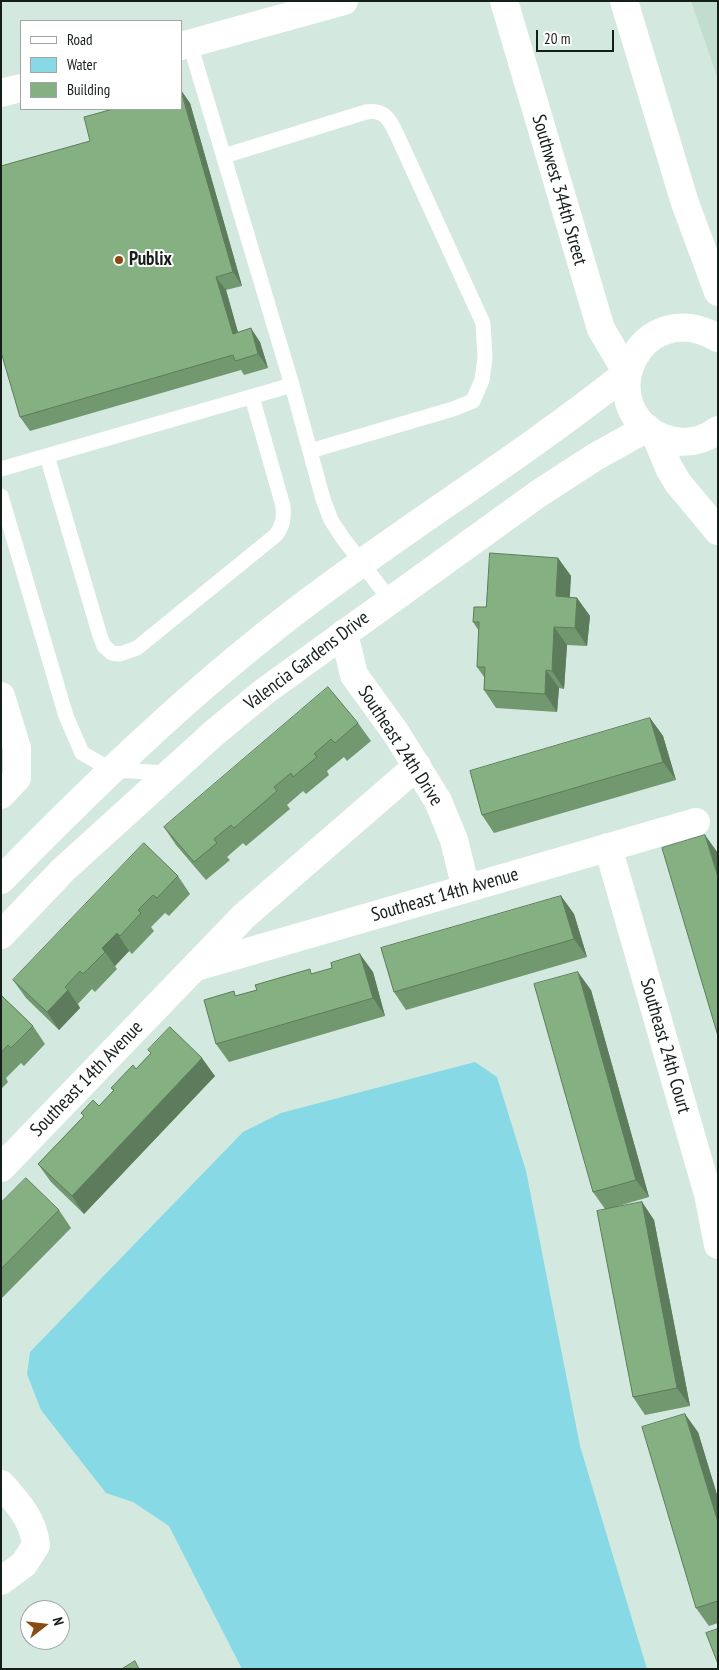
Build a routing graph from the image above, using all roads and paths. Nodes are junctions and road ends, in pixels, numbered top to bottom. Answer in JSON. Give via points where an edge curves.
{"nodes":[{"id":1,"x":344,"y":1,"type":"edge"},
{"id":2,"x":504,"y":1,"type":"edge"},
{"id":3,"x":624,"y":1,"type":"edge"},
{"id":4,"x":186,"y":45,"type":"edge"},
{"id":5,"x":20,"y":88,"type":"edge"},
{"id":6,"x":1,"y":93,"type":"edge"},
{"id":7,"x":224,"y":156,"type":"junction"},
{"id":8,"x":718,"y":292,"type":"edge"},
{"id":9,"x":718,"y":338,"type":"edge"},
{"id":10,"x":627,"y":373,"type":"junction"},
{"id":11,"x":292,"y":385,"type":"junction"},
{"id":12,"x":252,"y":397,"type":"junction"},
{"id":13,"x":718,"y":430,"type":"edge"},
{"id":14,"x":651,"y":431,"type":"junction"},
{"id":15,"x":310,"y":451,"type":"junction"},
{"id":16,"x":47,"y":456,"type":"junction"},
{"id":17,"x":1,"y":469,"type":"edge"},
{"id":18,"x":1,"y":496,"type":"edge"},
{"id":19,"x":718,"y":531,"type":"edge"},
{"id":20,"x":361,"y":562,"type":"junction"},
{"id":21,"x":390,"y":600,"type":"junction"},
{"id":22,"x":344,"y":633,"type":"junction"},
{"id":23,"x":1,"y":696,"type":"edge"},
{"id":24,"x":417,"y":766,"type":"junction"},
{"id":25,"x":112,"y":770,"type":"junction"},
{"id":26,"x":169,"y":773,"type":"junction"},
{"id":27,"x":1,"y":795,"type":"edge"},
{"id":28,"x":696,"y":822,"type":"dead end"},
{"id":29,"x":608,"y":847,"type":"junction"},
{"id":30,"x":1,"y":880,"type":"edge"},
{"id":31,"x":466,"y":889,"type":"junction"},
{"id":32,"x":1,"y":936,"type":"edge"},
{"id":33,"x":194,"y":967,"type":"junction"},
{"id":34,"x":1,"y":1168,"type":"edge"},
{"id":35,"x":718,"y":1245,"type":"edge"},
{"id":36,"x":1,"y":1484,"type":"edge"},
{"id":37,"x":1,"y":1581,"type":"edge"}],
"edges":[{"from":1,"to":4,"type":"street"},
{"from":2,"to":10,"type":"street","name":"Southwest 344th Street","via":[[601,329]]},
{"from":3,"to":8,"type":"street","via":[[685,202]]},
{"from":4,"to":7,"type":"lane"},
{"from":5,"to":6,"type":"street"},
{"from":7,"to":11,"type":"lane"},
{"from":7,"to":15,"type":"lane","via":[[366,112],[385,114],[483,323],[485,358],[482,380],[473,400],[453,409]]},
{"from":9,"to":10,"type":"street","via":[[692,327],[663,330],[639,347]]},
{"from":10,"to":14,"type":"street","via":[[626,389],[630,404],[636,417]]},
{"from":10,"to":20,"type":"street","via":[[586,406]]},
{"from":11,"to":12,"type":"lane"},
{"from":11,"to":15,"type":"lane"},
{"from":12,"to":16,"type":"lane"},
{"from":12,"to":16,"type":"lane","via":[[284,506],[280,529],[137,648],[129,651],[112,653],[104,646]]},
{"from":13,"to":14,"type":"street","via":[[697,441],[682,442]]},
{"from":14,"to":19,"type":"street","via":[[668,468]]},
{"from":14,"to":21,"type":"street","name":"Valencia Gardens Drive","via":[[594,457]]},
{"from":15,"to":20,"type":"lane","via":[[331,520]]},
{"from":16,"to":17,"type":"lane"},
{"from":18,"to":25,"type":"lane","via":[[72,733],[82,753]]},
{"from":20,"to":21,"type":"lane"},
{"from":20,"to":25,"type":"street","via":[[239,656]]},
{"from":21,"to":22,"type":"street","name":"Valencia Gardens Drive"},
{"from":22,"to":24,"type":"street","name":"Southeast 24th Drive","via":[[350,664],[362,688]]},
{"from":22,"to":26,"type":"street","name":"Valencia Gardens Drive","via":[[238,712]]},
{"from":23,"to":27,"type":"street","via":[[17,748],[17,778]]},
{"from":24,"to":31,"type":"street","name":"Southeast 24th Drive","via":[[438,800],[454,840]]},
{"from":24,"to":33,"type":"street","name":"Southeast 14th Avenue","via":[[244,916]]},
{"from":25,"to":26,"type":"lane"},
{"from":25,"to":30,"type":"street"},
{"from":26,"to":32,"type":"street","name":"Valencia Gardens Drive","via":[[63,870]]},
{"from":28,"to":29,"type":"street","name":"Southeast 14th Avenue"},
{"from":29,"to":31,"type":"street","name":"Southeast 14th Avenue"},
{"from":29,"to":35,"type":"street","name":"Southeast 24th Court","via":[[708,1194]]},
{"from":31,"to":33,"type":"street","name":"Southeast 14th Avenue"},
{"from":33,"to":34,"type":"street","name":"Southeast 14th Avenue"},
{"from":36,"to":37,"type":"street","via":[[22,1507],[34,1530],[36,1544],[24,1564]]}]}
